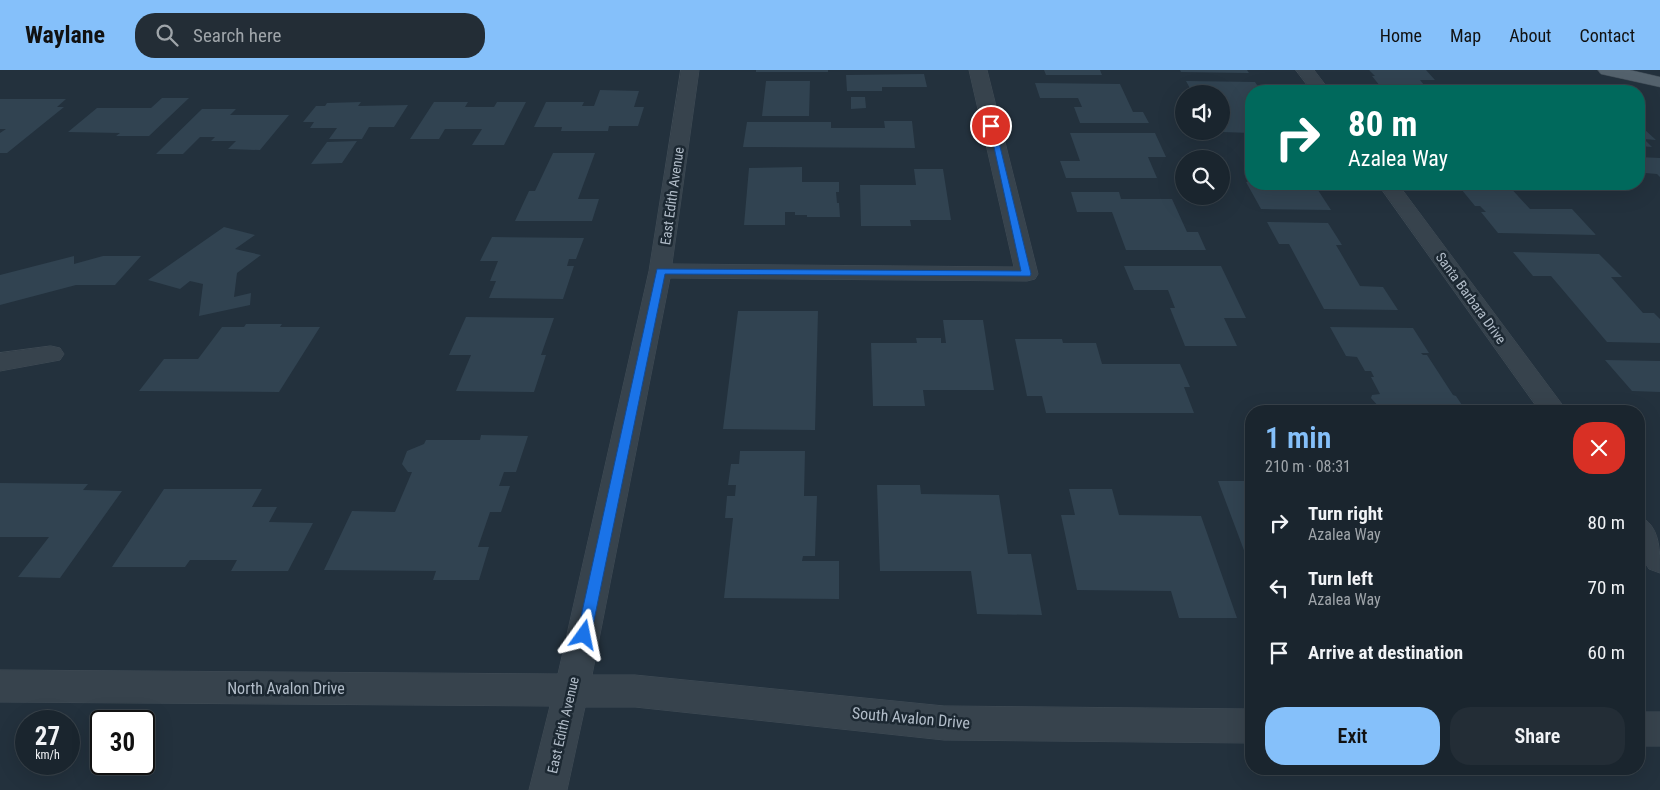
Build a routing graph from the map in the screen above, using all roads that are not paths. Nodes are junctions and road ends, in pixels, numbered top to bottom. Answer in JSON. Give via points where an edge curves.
{"nodes":[{"id":1,"x":690,"y":70,"type":"edge"},
{"id":2,"x":978,"y":70,"type":"edge"},
{"id":3,"x":1305,"y":70,"type":"edge"},
{"id":4,"x":1608,"y":70,"type":"edge"},
{"id":5,"x":1660,"y":82,"type":"edge"},
{"id":6,"x":1316,"y":85,"type":"edge"},
{"id":7,"x":1392,"y":190,"type":"edge"},
{"id":8,"x":660,"y":271,"type":"junction"},
{"id":9,"x":50,"y":354,"type":"dead end"},
{"id":10,"x":0,"y":362,"type":"edge"},
{"id":11,"x":1550,"y":405,"type":"edge"},
{"id":12,"x":1645,"y":537,"type":"edge"},
{"id":13,"x":1660,"y":560,"type":"edge"},
{"id":14,"x":0,"y":686,"type":"edge"},
{"id":15,"x":571,"y":689,"type":"junction"},
{"id":16,"x":1245,"y":726,"type":"edge"},
{"id":17,"x":1645,"y":729,"type":"edge"},
{"id":18,"x":1660,"y":729,"type":"edge"},
{"id":19,"x":548,"y":790,"type":"edge"}],
"edges":[{"from":1,"to":8,"type":"street","name":"East Edith Avenue"},
{"from":2,"to":8,"type":"street","via":[[1027,274]]},
{"from":3,"to":6,"type":"street"},
{"from":4,"to":5,"type":"main road"},
{"from":7,"to":11,"type":"street","name":"Santa Barbara Drive"},
{"from":8,"to":15,"type":"street","name":"East Edith Avenue"},
{"from":9,"to":10,"type":"street"},
{"from":12,"to":13,"type":"street"},
{"from":14,"to":15,"type":"street","name":"North Avalon Drive"},
{"from":15,"to":16,"type":"street","name":"South Avalon Drive","via":[[635,691],[944,723]]},
{"from":15,"to":19,"type":"street","name":"East Edith Avenue"},
{"from":17,"to":18,"type":"street"}]}
